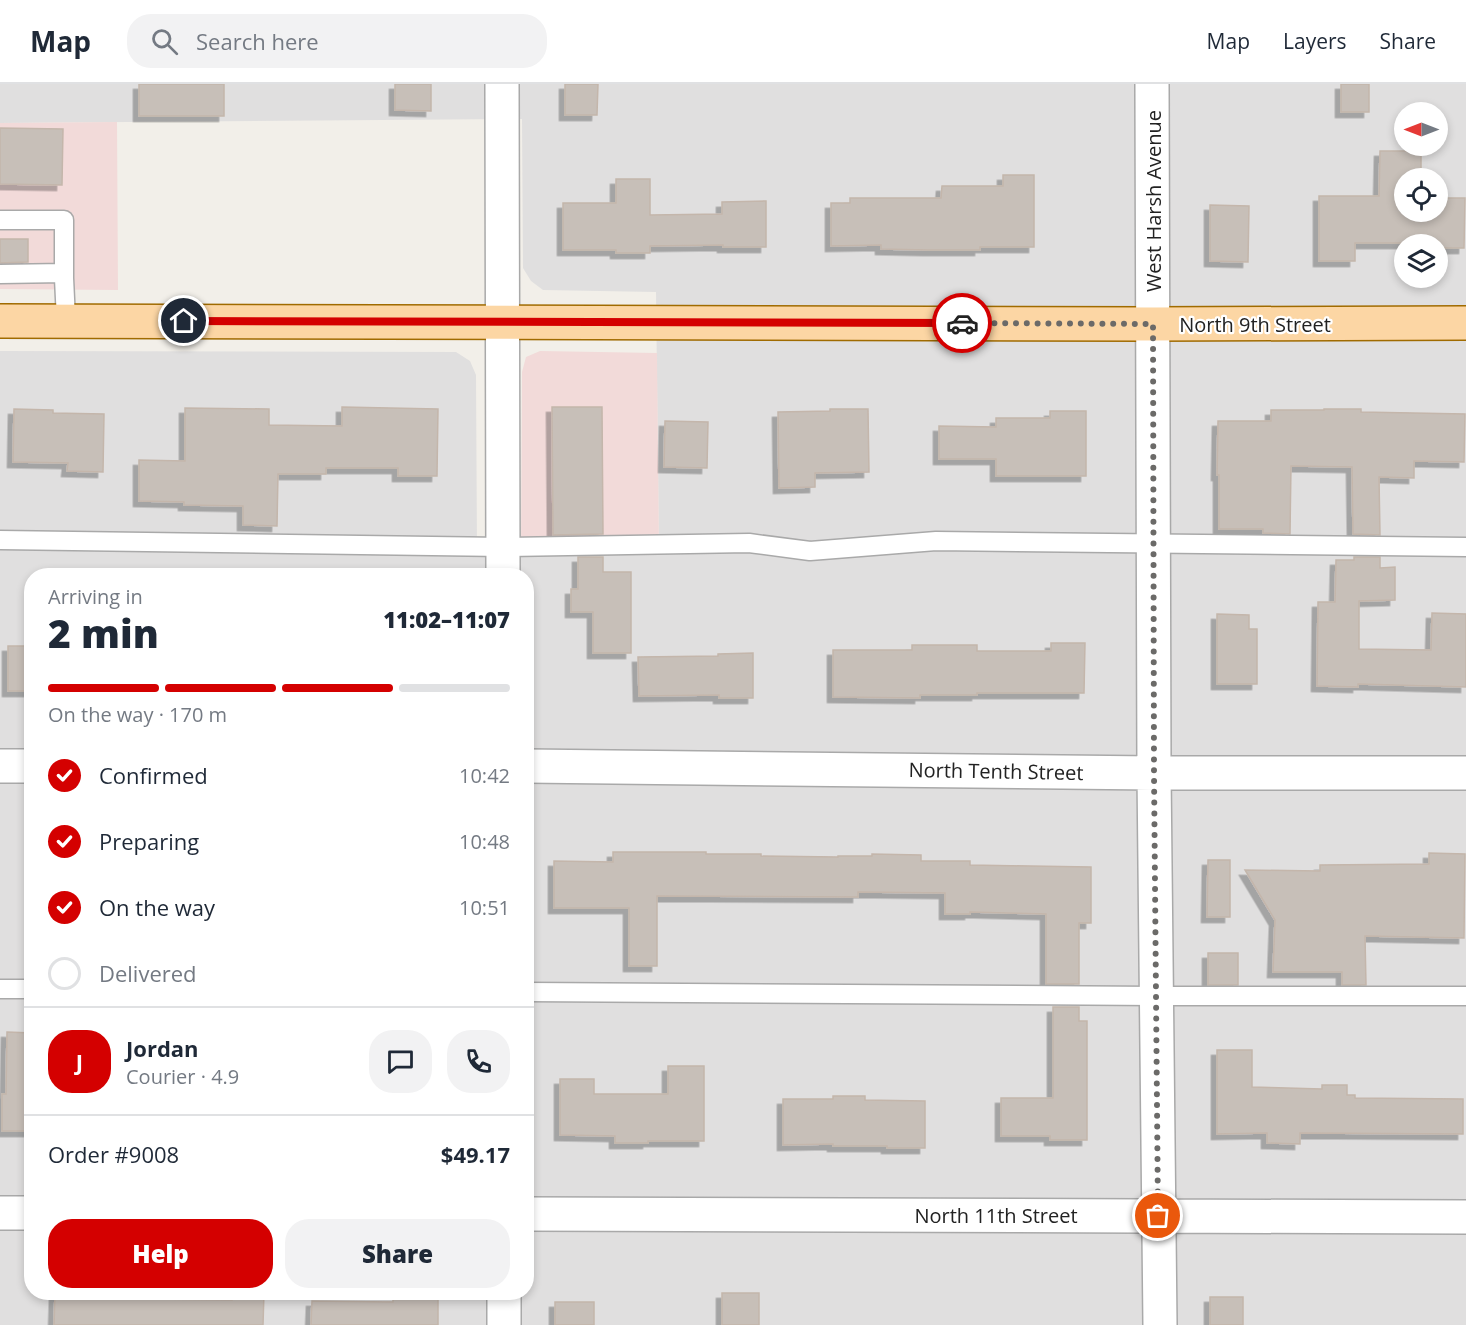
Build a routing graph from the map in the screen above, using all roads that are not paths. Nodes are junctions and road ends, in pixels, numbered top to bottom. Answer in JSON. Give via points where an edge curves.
{"nodes":[{"id":1,"x":502,"y":84,"type":"edge"},
{"id":2,"x":1152,"y":84,"type":"edge"},
{"id":3,"x":0,"y":220,"type":"edge"},
{"id":4,"x":64,"y":273,"type":"junction"},
{"id":5,"x":0,"y":274,"type":"edge"},
{"id":6,"x":66,"y":320,"type":"junction"},
{"id":7,"x":0,"y":321,"type":"edge"},
{"id":8,"x":502,"y":322,"type":"junction"},
{"id":9,"x":1466,"y":323,"type":"edge"},
{"id":10,"x":1153,"y":324,"type":"junction"},
{"id":11,"x":0,"y":540,"type":"edge"},
{"id":12,"x":1154,"y":543,"type":"junction"},
{"id":13,"x":1466,"y":547,"type":"edge"},
{"id":14,"x":503,"y":561,"type":"edge"},
{"id":15,"x":0,"y":766,"type":"edge"},
{"id":16,"x":24,"y":766,"type":"edge"},
{"id":17,"x":534,"y":766,"type":"edge"},
{"id":18,"x":1154,"y":773,"type":"junction"},
{"id":19,"x":1466,"y":773,"type":"edge"},
{"id":20,"x":0,"y":989,"type":"edge"},
{"id":21,"x":24,"y":989,"type":"edge"},
{"id":22,"x":534,"y":992,"type":"edge"},
{"id":23,"x":1156,"y":996,"type":"junction"},
{"id":24,"x":1466,"y":996,"type":"edge"},
{"id":25,"x":0,"y":1213,"type":"edge"},
{"id":26,"x":24,"y":1213,"type":"edge"},
{"id":27,"x":534,"y":1214,"type":"edge"},
{"id":28,"x":1158,"y":1216,"type":"junction"},
{"id":29,"x":1466,"y":1217,"type":"edge"},
{"id":30,"x":504,"y":1300,"type":"edge"},
{"id":31,"x":504,"y":1325,"type":"edge"},
{"id":32,"x":1160,"y":1325,"type":"edge"}],
"edges":[{"from":1,"to":8,"type":"street"},
{"from":2,"to":10,"type":"street","name":"West Harsh Avenue"},
{"from":3,"to":4,"type":"lane","via":[[64,220]]},
{"from":4,"to":5,"type":"lane"},
{"from":4,"to":6,"type":"lane"},
{"from":6,"to":7,"type":"main road","name":"North 9th Street"},
{"from":6,"to":8,"type":"main road","name":"North 9th Street"},
{"from":8,"to":10,"type":"main road","name":"North 9th Street"},
{"from":8,"to":14,"type":"street"},
{"from":9,"to":10,"type":"main road","name":"North 9th Street"},
{"from":10,"to":12,"type":"street","name":"West Harsh Avenue"},
{"from":11,"to":14,"type":"lane"},
{"from":12,"to":13,"type":"lane"},
{"from":12,"to":14,"type":"lane","via":[[936,542],[810,551],[750,543]]},
{"from":12,"to":18,"type":"street","name":"West Harsh Avenue"},
{"from":15,"to":16,"type":"street"},
{"from":17,"to":18,"type":"street","name":"North Tenth Street"},
{"from":18,"to":19,"type":"street","name":"North Tenth Street"},
{"from":18,"to":23,"type":"street","name":"West Harsh Avenue"},
{"from":20,"to":21,"type":"lane"},
{"from":22,"to":23,"type":"lane"},
{"from":23,"to":24,"type":"lane"},
{"from":23,"to":28,"type":"street","name":"West Harsh Avenue"},
{"from":25,"to":26,"type":"street"},
{"from":27,"to":28,"type":"street","name":"North 11th Street"},
{"from":28,"to":29,"type":"street","name":"North 11th Street"},
{"from":28,"to":32,"type":"street","name":"West Harsh Avenue"},
{"from":30,"to":31,"type":"street"}]}
